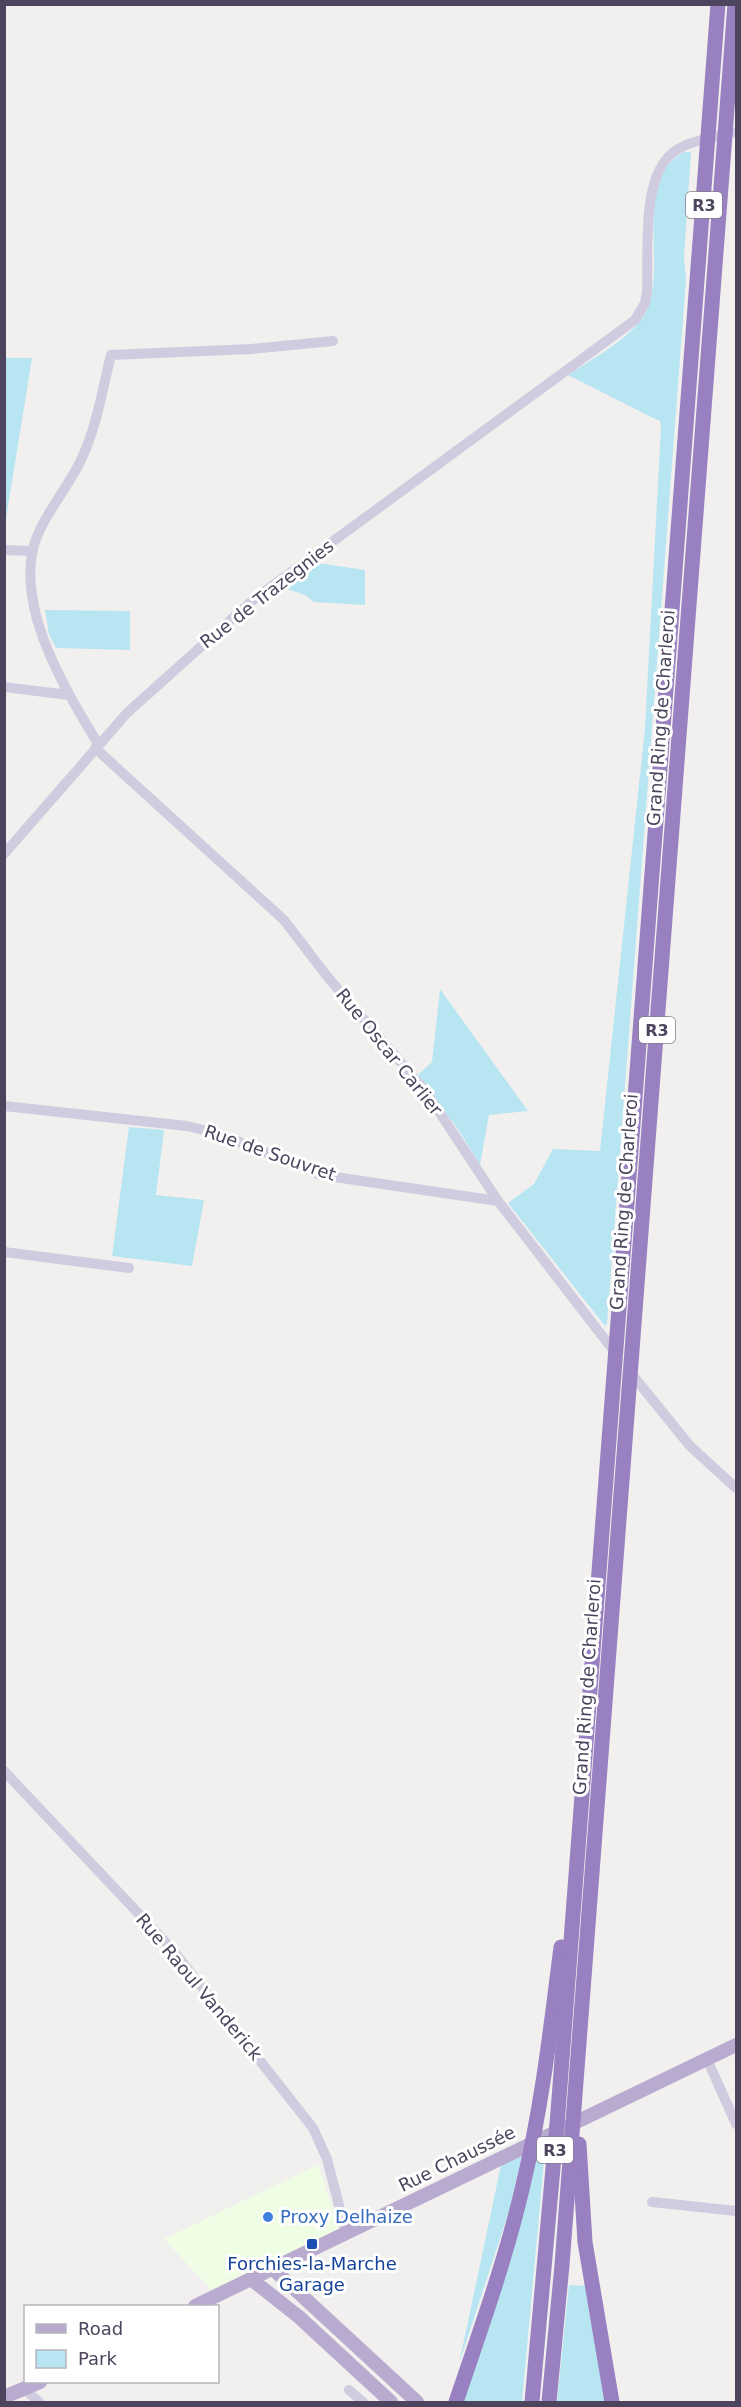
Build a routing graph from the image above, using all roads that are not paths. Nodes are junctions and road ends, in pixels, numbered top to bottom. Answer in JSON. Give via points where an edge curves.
{"nodes":[{"id":1,"x":718,"y":4,"type":"edge"},
{"id":2,"x":735,"y":4,"type":"edge"},
{"id":3,"x":736,"y":132,"type":"edge"},
{"id":4,"x":333,"y":341,"type":"dead end"},
{"id":5,"x":4,"y":550,"type":"edge"},
{"id":6,"x":33,"y":551,"type":"junction"},
{"id":7,"x":4,"y":687,"type":"edge"},
{"id":8,"x":69,"y":695,"type":"junction"},
{"id":9,"x":96,"y":746,"type":"junction"},
{"id":10,"x":4,"y":854,"type":"edge"},
{"id":11,"x":4,"y":1106,"type":"edge"},
{"id":12,"x":498,"y":1201,"type":"junction"},
{"id":13,"x":4,"y":1252,"type":"edge"},
{"id":14,"x":129,"y":1268,"type":"dead end"},
{"id":15,"x":736,"y":1488,"type":"edge"},
{"id":16,"x":4,"y":1771,"type":"edge"},
{"id":17,"x":574,"y":1898,"type":"junction"},
{"id":18,"x":736,"y":2045,"type":"edge"},
{"id":19,"x":706,"y":2059,"type":"junction"},
{"id":20,"x":573,"y":2111,"type":"junction"},
{"id":21,"x":736,"y":2124,"type":"edge"},
{"id":22,"x":652,"y":2202,"type":"dead end"},
{"id":23,"x":736,"y":2211,"type":"edge"},
{"id":24,"x":346,"y":2232,"type":"junction"},
{"id":25,"x":273,"y":2269,"type":"junction"},
{"id":26,"x":252,"y":2279,"type":"junction"},
{"id":27,"x":199,"y":2305,"type":"edge"},
{"id":28,"x":468,"y":2362,"type":"junction"},
{"id":29,"x":38,"y":2383,"type":"edge"},
{"id":30,"x":24,"y":2389,"type":"junction"},
{"id":31,"x":349,"y":2390,"type":"dead end"},
{"id":32,"x":4,"y":2397,"type":"edge"},
{"id":33,"x":39,"y":2403,"type":"edge"},
{"id":34,"x":363,"y":2403,"type":"edge"},
{"id":35,"x":392,"y":2403,"type":"edge"},
{"id":36,"x":417,"y":2403,"type":"edge"},
{"id":37,"x":446,"y":2403,"type":"edge"},
{"id":38,"x":456,"y":2403,"type":"edge"},
{"id":39,"x":532,"y":2403,"type":"edge"},
{"id":40,"x":549,"y":2403,"type":"edge"},
{"id":41,"x":612,"y":2403,"type":"edge"}],
"edges":[{"from":1,"to":17,"type":"highway","name":"Grand Ring de Charleroi","number":"R3"},
{"from":2,"to":20,"type":"highway","name":"Grand Ring de Charleroi","number":"R3"},
{"from":3,"to":9,"type":"street","name":"Rue de Trazegnies","via":[[676,150],[662,164],[653,183],[647,291],[642,311],[622,332],[254,600],[150,691]]},
{"from":4,"to":6,"type":"street","via":[[111,355],[98,413],[80,462]]},
{"from":5,"to":6,"type":"street"},
{"from":6,"to":8,"type":"street","name":"Rue Oscar Carlier","via":[[30,570],[41,634]]},
{"from":7,"to":8,"type":"street"},
{"from":8,"to":9,"type":"street","name":"Rue Oscar Carlier"},
{"from":9,"to":10,"type":"street","name":"Rue de Trazegnies"},
{"from":9,"to":12,"type":"street","name":"Rue Oscar Carlier","via":[[284,920],[426,1092]]},
{"from":11,"to":12,"type":"street","name":"Rue de Souvret","via":[[187,1126],[220,1134],[321,1174]]},
{"from":12,"to":15,"type":"street","name":"Rue Oscar Carlier","via":[[690,1446]]},
{"from":13,"to":14,"type":"street"},
{"from":16,"to":24,"type":"street","name":"Rue Raoul Vanderick","via":[[172,1949],[313,2128],[327,2159]]},
{"from":17,"to":28,"type":"highway","via":[[564,1917],[549,2038],[524,2184],[508,2245]]},
{"from":17,"to":39,"type":"highway","name":"Grand Ring de Charleroi","number":"R3"},
{"from":18,"to":19,"type":"main road","name":"Rue Chaussée"},
{"from":19,"to":21,"type":"street"},
{"from":19,"to":24,"type":"main road","name":"Rue Chaussée"},
{"from":20,"to":40,"type":"highway","name":"Grand Ring de Charleroi","number":"R3"},
{"from":20,"to":41,"type":"highway","via":[[585,2242]]},
{"from":22,"to":23,"type":"street"},
{"from":24,"to":25,"type":"main road","name":"Rue Chaussée"},
{"from":25,"to":26,"type":"main road","name":"Rue Chaussée"},
{"from":25,"to":36,"type":"main road"},
{"from":26,"to":27,"type":"main road","name":"Rue Chaussée"},
{"from":26,"to":35,"type":"main road"},
{"from":28,"to":37,"type":"highway"},
{"from":28,"to":38,"type":"highway"},
{"from":29,"to":30,"type":"main road"},
{"from":30,"to":32,"type":"main road"},
{"from":30,"to":33,"type":"street"},
{"from":31,"to":34,"type":"street"}]}
